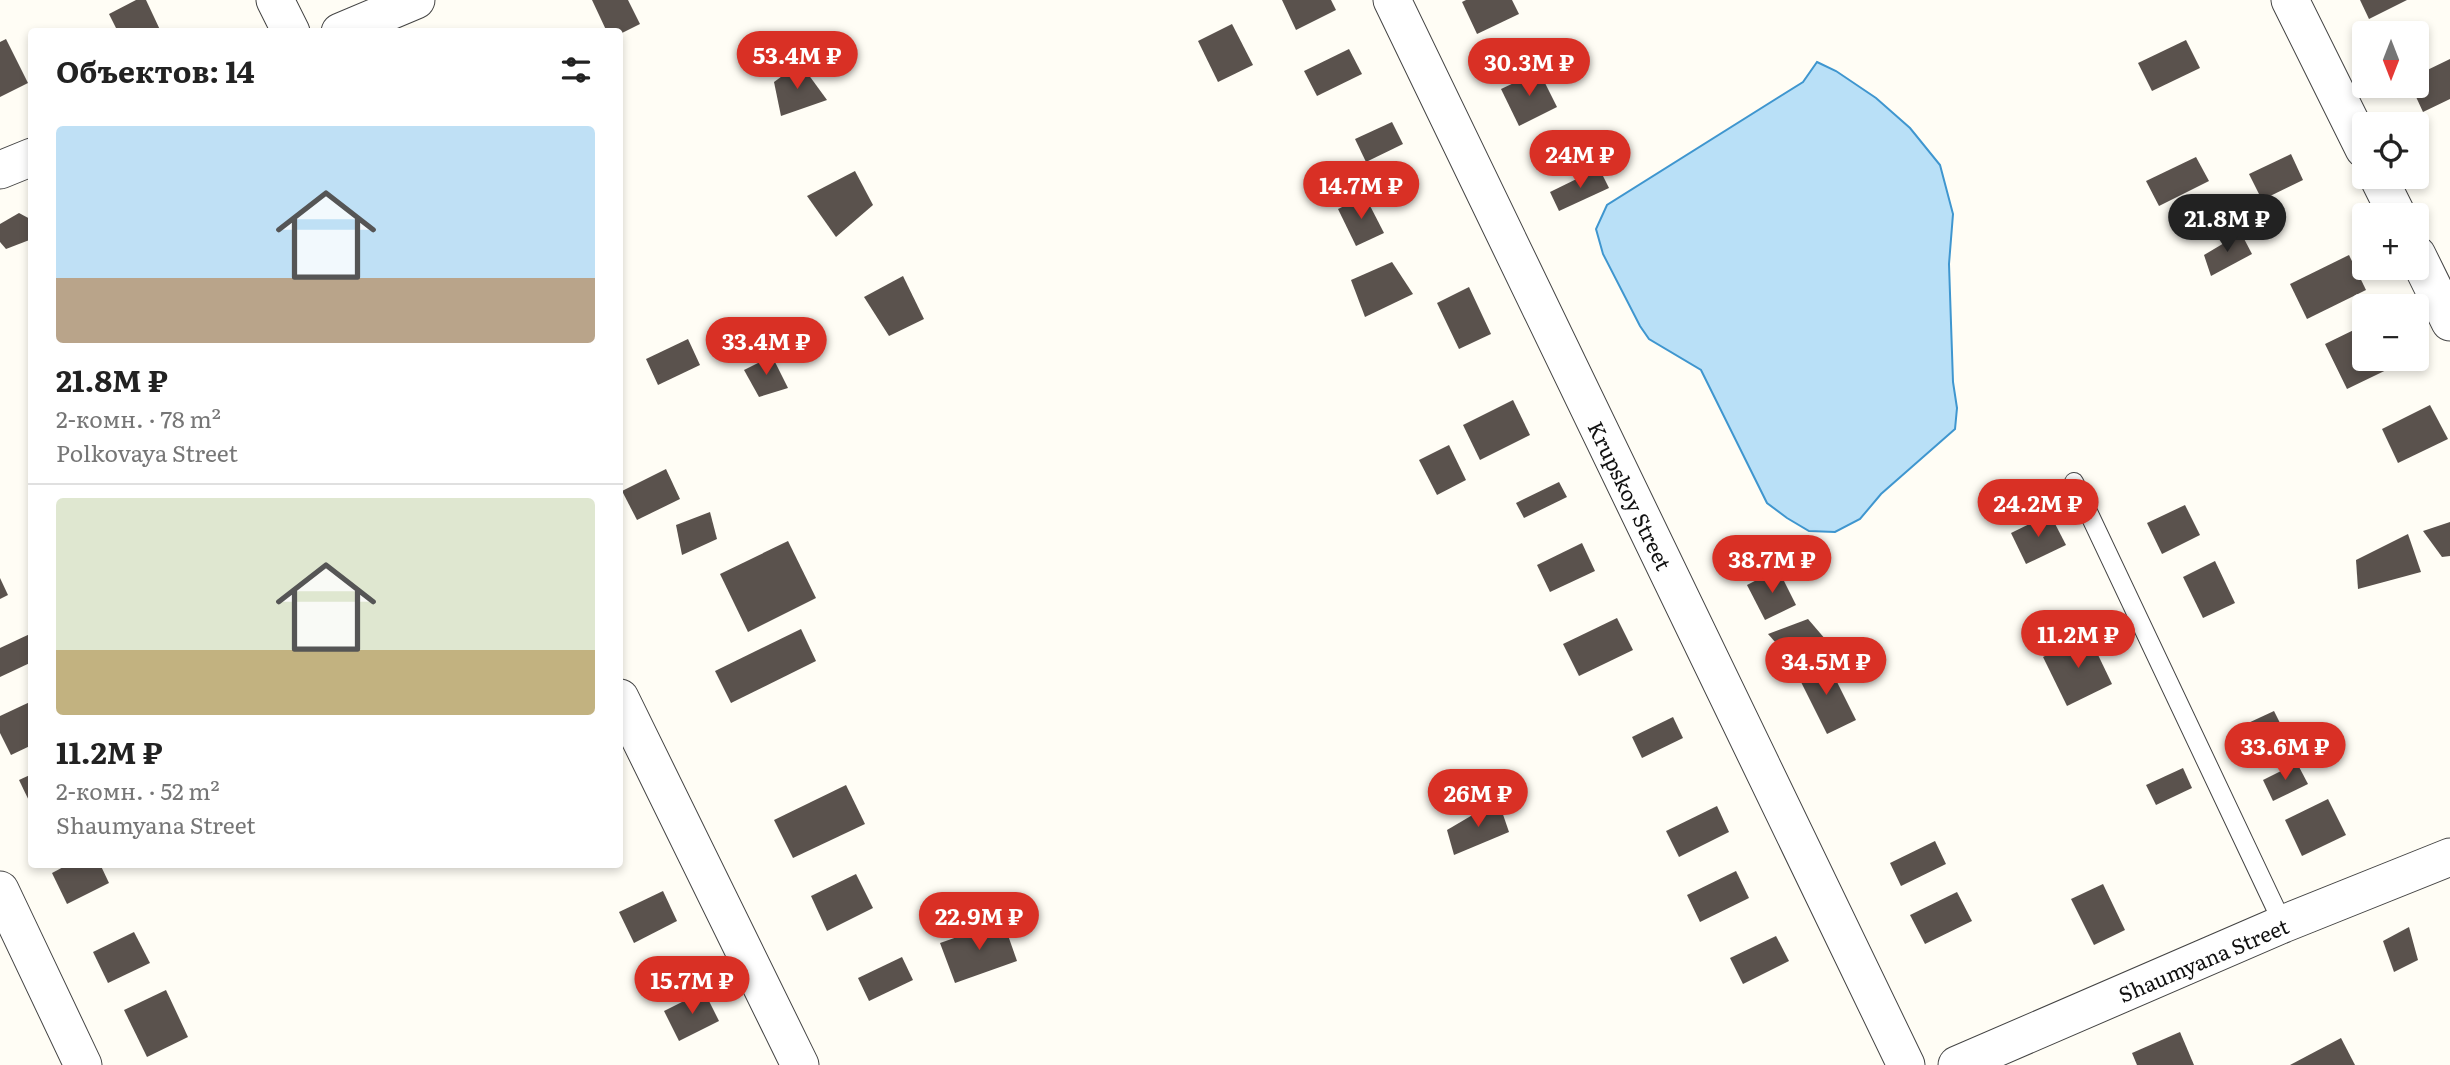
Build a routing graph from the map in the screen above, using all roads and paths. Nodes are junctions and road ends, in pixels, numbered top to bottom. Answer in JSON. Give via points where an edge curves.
{"nodes":[{"id":1,"x":275,"y":0,"type":"edge"},
{"id":2,"x":416,"y":0,"type":"edge"},
{"id":3,"x":1392,"y":0,"type":"edge"},
{"id":4,"x":2290,"y":0,"type":"edge"},
{"id":5,"x":289,"y":28,"type":"edge"},
{"id":6,"x":350,"y":28,"type":"edge"},
{"id":7,"x":2352,"y":125,"type":"edge"},
{"id":8,"x":28,"y":159,"type":"edge"},
{"id":9,"x":0,"y":170,"type":"edge"},
{"id":10,"x":2429,"y":279,"type":"edge"},
{"id":11,"x":2450,"y":322,"type":"edge"},
{"id":12,"x":2074,"y":482,"type":"dead end"},
{"id":13,"x":623,"y":704,"type":"edge"},
{"id":14,"x":2450,"y":857,"type":"edge"},
{"id":15,"x":0,"y":890,"type":"edge"},
{"id":16,"x":2283,"y":925,"type":"junction"},
{"id":17,"x":83,"y":1065,"type":"edge"},
{"id":18,"x":800,"y":1065,"type":"edge"},
{"id":19,"x":1906,"y":1065,"type":"edge"},
{"id":20,"x":1957,"y":1065,"type":"edge"}],
"edges":[{"from":1,"to":5,"type":"street"},
{"from":2,"to":6,"type":"street"},
{"from":3,"to":19,"type":"street","name":"Krupskoy Street"},
{"from":4,"to":7,"type":"street"},
{"from":8,"to":9,"type":"street"},
{"from":10,"to":11,"type":"street"},
{"from":12,"to":16,"type":"lane"},
{"from":13,"to":18,"type":"street"},
{"from":14,"to":16,"type":"street","name":"Shaumyana Street"},
{"from":15,"to":17,"type":"street"},
{"from":16,"to":20,"type":"street","name":"Shaumyana Street"}]}
